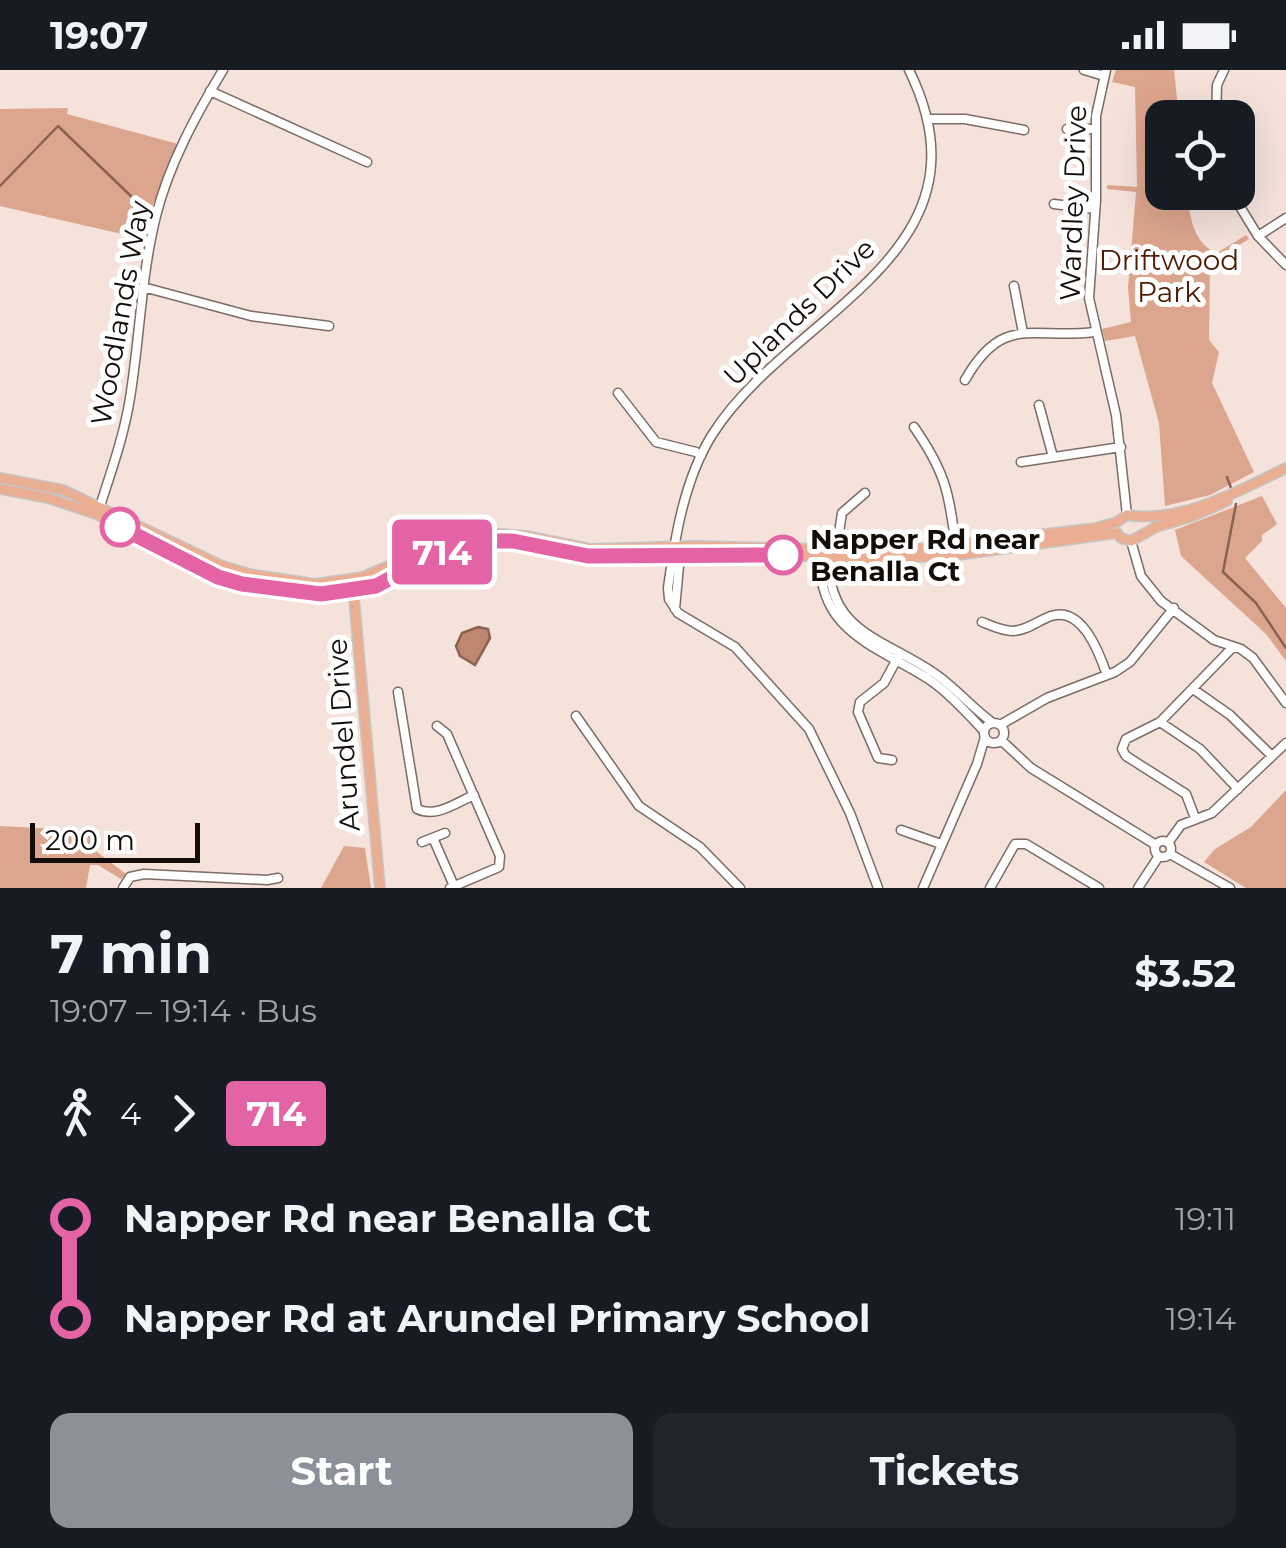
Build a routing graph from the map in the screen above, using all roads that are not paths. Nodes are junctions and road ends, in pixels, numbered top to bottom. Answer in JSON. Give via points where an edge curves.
{"nodes":[{"id":1,"x":223,"y":70,"type":"edge"},
{"id":2,"x":908,"y":70,"type":"edge"},
{"id":3,"x":1084,"y":70,"type":"edge"},
{"id":4,"x":1224,"y":70,"type":"edge"},
{"id":5,"x":1105,"y":73,"type":"edge"},
{"id":6,"x":210,"y":91,"type":"junction"},
{"id":7,"x":1216,"y":100,"type":"edge"},
{"id":8,"x":927,"y":119,"type":"junction"},
{"id":9,"x":1024,"y":130,"type":"dead end"},
{"id":10,"x":1067,"y":130,"type":"dead end"},
{"id":11,"x":1096,"y":130,"type":"junction"},
{"id":12,"x":367,"y":162,"type":"dead end"},
{"id":13,"x":1054,"y":204,"type":"dead end"},
{"id":14,"x":1095,"y":209,"type":"junction"},
{"id":15,"x":1242,"y":210,"type":"edge"},
{"id":16,"x":1286,"y":218,"type":"edge"},
{"id":17,"x":1258,"y":236,"type":"junction"},
{"id":18,"x":1286,"y":265,"type":"edge"},
{"id":19,"x":1014,"y":286,"type":"dead end"},
{"id":20,"x":143,"y":287,"type":"junction"},
{"id":21,"x":329,"y":326,"type":"dead end"},
{"id":22,"x":1094,"y":332,"type":"junction"},
{"id":23,"x":1023,"y":333,"type":"junction"},
{"id":24,"x":966,"y":380,"type":"dead end"},
{"id":25,"x":618,"y":394,"type":"dead end"},
{"id":26,"x":1039,"y":404,"type":"dead end"},
{"id":27,"x":914,"y":427,"type":"dead end"},
{"id":28,"x":1121,"y":447,"type":"junction"},
{"id":29,"x":700,"y":456,"type":"junction"},
{"id":30,"x":1053,"y":457,"type":"junction"},
{"id":31,"x":1021,"y":462,"type":"dead end"},
{"id":32,"x":1286,"y":471,"type":"edge"},
{"id":33,"x":0,"y":478,"type":"edge"},
{"id":34,"x":0,"y":489,"type":"edge"},
{"id":35,"x":865,"y":493,"type":"dead end"},
{"id":36,"x":98,"y":510,"type":"junction"},
{"id":37,"x":1132,"y":516,"type":"junction"},
{"id":38,"x":679,"y":524,"type":"junction"},
{"id":39,"x":1117,"y":528,"type":"junction"},
{"id":40,"x":1141,"y":533,"type":"junction"},
{"id":41,"x":1131,"y":541,"type":"junction"},
{"id":42,"x":696,"y":546,"type":"junction"},
{"id":43,"x":622,"y":549,"type":"junction"},
{"id":44,"x":956,"y":550,"type":"junction"},
{"id":45,"x":676,"y":552,"type":"junction"},
{"id":46,"x":828,"y":554,"type":"junction"},
{"id":47,"x":352,"y":580,"type":"junction"},
{"id":48,"x":354,"y":591,"type":"junction"},
{"id":49,"x":1174,"y":608,"type":"junction"},
{"id":50,"x":982,"y":622,"type":"dead end"},
{"id":51,"x":1234,"y":646,"type":"junction"},
{"id":52,"x":898,"y":657,"type":"junction"},
{"id":53,"x":1107,"y":675,"type":"junction"},
{"id":54,"x":1193,"y":688,"type":"junction"},
{"id":55,"x":398,"y":692,"type":"dead end"},
{"id":56,"x":1286,"y":703,"type":"edge"},
{"id":57,"x":576,"y":716,"type":"dead end"},
{"id":58,"x":1160,"y":722,"type":"junction"},
{"id":59,"x":996,"y":724,"type":"junction"},
{"id":60,"x":437,"y":726,"type":"dead end"},
{"id":61,"x":985,"y":734,"type":"junction"},
{"id":62,"x":1001,"y":740,"type":"junction"},
{"id":63,"x":1286,"y":743,"type":"edge"},
{"id":64,"x":1272,"y":756,"type":"junction"},
{"id":65,"x":892,"y":760,"type":"dead end"},
{"id":66,"x":1238,"y":788,"type":"junction"},
{"id":67,"x":474,"y":795,"type":"junction"},
{"id":68,"x":1195,"y":818,"type":"junction"},
{"id":69,"x":901,"y":830,"type":"dead end"},
{"id":70,"x":445,"y":832,"type":"dead end"},
{"id":71,"x":433,"y":838,"type":"junction"},
{"id":72,"x":422,"y":842,"type":"dead end"},
{"id":73,"x":1168,"y":843,"type":"junction"},
{"id":74,"x":941,"y":844,"type":"junction"},
{"id":75,"x":1156,"y":845,"type":"junction"},
{"id":76,"x":1170,"y":854,"type":"junction"},
{"id":77,"x":1159,"y":856,"type":"junction"},
{"id":78,"x":278,"y":878,"type":"dead end"},
{"id":79,"x":452,"y":887,"type":"edge"},
{"id":80,"x":122,"y":888,"type":"edge"},
{"id":81,"x":380,"y":888,"type":"edge"},
{"id":82,"x":740,"y":888,"type":"edge"},
{"id":83,"x":878,"y":888,"type":"edge"},
{"id":84,"x":923,"y":888,"type":"edge"},
{"id":85,"x":990,"y":888,"type":"edge"},
{"id":86,"x":1099,"y":888,"type":"edge"},
{"id":87,"x":1138,"y":888,"type":"edge"},
{"id":88,"x":1230,"y":888,"type":"edge"}],
"edges":[{"from":1,"to":6,"type":"street","name":"Woodlands Way"},
{"from":2,"to":8,"type":"street","name":"Uplands Drive"},
{"from":3,"to":5,"type":"street"},
{"from":4,"to":7,"type":"street"},
{"from":5,"to":11,"type":"street","name":"Wardley Drive"},
{"from":6,"to":12,"type":"street"},
{"from":6,"to":20,"type":"street","name":"Woodlands Way","via":[[157,212]]},
{"from":8,"to":9,"type":"street"},
{"from":8,"to":29,"type":"street","name":"Uplands Drive","via":[[928,182],[906,238],[844,305],[751,386]]},
{"from":10,"to":11,"type":"street"},
{"from":11,"to":14,"type":"street","name":"Wardley Drive"},
{"from":13,"to":14,"type":"street"},
{"from":14,"to":22,"type":"street","name":"Wardley Drive","via":[[1089,298]]},
{"from":15,"to":17,"type":"street"},
{"from":16,"to":17,"type":"street"},
{"from":17,"to":18,"type":"street"},
{"from":19,"to":23,"type":"street"},
{"from":20,"to":21,"type":"street","via":[[251,316]]},
{"from":20,"to":36,"type":"street","name":"Woodlands Way","via":[[130,397]]},
{"from":22,"to":23,"type":"street"},
{"from":22,"to":28,"type":"street","name":"Wardley Drive"},
{"from":23,"to":24,"type":"street","via":[[986,348]]},
{"from":25,"to":29,"type":"street","via":[[656,442]]},
{"from":26,"to":30,"type":"street"},
{"from":27,"to":44,"type":"street","via":[[948,486]]},
{"from":28,"to":30,"type":"street"},
{"from":28,"to":37,"type":"street","name":"Wardley Drive"},
{"from":29,"to":38,"type":"street","name":"Uplands Drive"},
{"from":30,"to":31,"type":"street"},
{"from":32,"to":37,"type":"main road","via":[[1188,510]]},
{"from":32,"to":40,"type":"main road","via":[[1194,516]]},
{"from":33,"to":36,"type":"main road","via":[[63,490]]},
{"from":34,"to":36,"type":"main road"},
{"from":35,"to":46,"type":"street","via":[[842,513]]},
{"from":36,"to":47,"type":"main road","via":[[230,568],[314,584]]},
{"from":36,"to":48,"type":"main road","via":[[218,577],[301,593]]},
{"from":37,"to":39,"type":"main road"},
{"from":37,"to":40,"type":"main road"},
{"from":38,"to":42,"type":"street"},
{"from":38,"to":43,"type":"street","via":[[665,543]]},
{"from":38,"to":45,"type":"street","name":"Uplands Drive"},
{"from":39,"to":41,"type":"main road"},
{"from":39,"to":44,"type":"main road"},
{"from":40,"to":41,"type":"main road"},
{"from":41,"to":49,"type":"street","via":[[1141,576]]},
{"from":42,"to":45,"type":"main road"},
{"from":42,"to":46,"type":"main road"},
{"from":43,"to":45,"type":"main road"},
{"from":43,"to":47,"type":"main road","via":[[486,533],[444,541]]},
{"from":44,"to":46,"type":"main road"},
{"from":45,"to":46,"type":"main road"},
{"from":45,"to":48,"type":"main road","via":[[588,556],[482,541]]},
{"from":45,"to":83,"type":"street","name":"Uplands Drive","via":[[675,609],[735,647],[810,729]]},
{"from":46,"to":52,"type":"street","via":[[832,590],[852,624]]},
{"from":47,"to":48,"type":"main road","name":"Arundel Drive"},
{"from":48,"to":81,"type":"main road","name":"Arundel Drive"},
{"from":49,"to":51,"type":"street","via":[[1214,640]]},
{"from":49,"to":53,"type":"street","via":[[1130,662]]},
{"from":50,"to":53,"type":"street","via":[[1015,631],[1068,615],[1099,651]]},
{"from":51,"to":54,"type":"street"},
{"from":51,"to":56,"type":"street","via":[[1253,658]]},
{"from":52,"to":59,"type":"street","via":[[937,674]]},
{"from":52,"to":61,"type":"street"},
{"from":52,"to":65,"type":"street","via":[[858,712],[878,758]]},
{"from":53,"to":59,"type":"street"},
{"from":54,"to":58,"type":"street"},
{"from":54,"to":64,"type":"street"},
{"from":55,"to":67,"type":"street","via":[[417,809],[437,812]]},
{"from":57,"to":82,"type":"street","via":[[638,806],[700,847]]},
{"from":58,"to":66,"type":"street","via":[[1200,748]]},
{"from":58,"to":68,"type":"street","via":[[1122,748],[1186,794]]},
{"from":59,"to":61,"type":"street"},
{"from":59,"to":62,"type":"street"},
{"from":60,"to":67,"type":"street","via":[[447,734]]},
{"from":61,"to":62,"type":"street","via":[[991,742]]},
{"from":61,"to":74,"type":"street"},
{"from":62,"to":75,"type":"street","via":[[1031,768]]},
{"from":63,"to":64,"type":"street"},
{"from":64,"to":66,"type":"street"},
{"from":66,"to":68,"type":"street","via":[[1212,813]]},
{"from":67,"to":79,"type":"street","via":[[500,862]]},
{"from":68,"to":73,"type":"street"},
{"from":69,"to":74,"type":"street"},
{"from":70,"to":71,"type":"street"},
{"from":71,"to":72,"type":"street"},
{"from":71,"to":79,"type":"street"},
{"from":73,"to":75,"type":"street"},
{"from":73,"to":76,"type":"street"},
{"from":74,"to":84,"type":"street"},
{"from":75,"to":77,"type":"street"},
{"from":76,"to":77,"type":"street"},
{"from":76,"to":88,"type":"street"},
{"from":77,"to":87,"type":"street"},
{"from":78,"to":80,"type":"street","via":[[144,874]]},
{"from":85,"to":86,"type":"street","via":[[1015,844],[1026,844]]}]}
